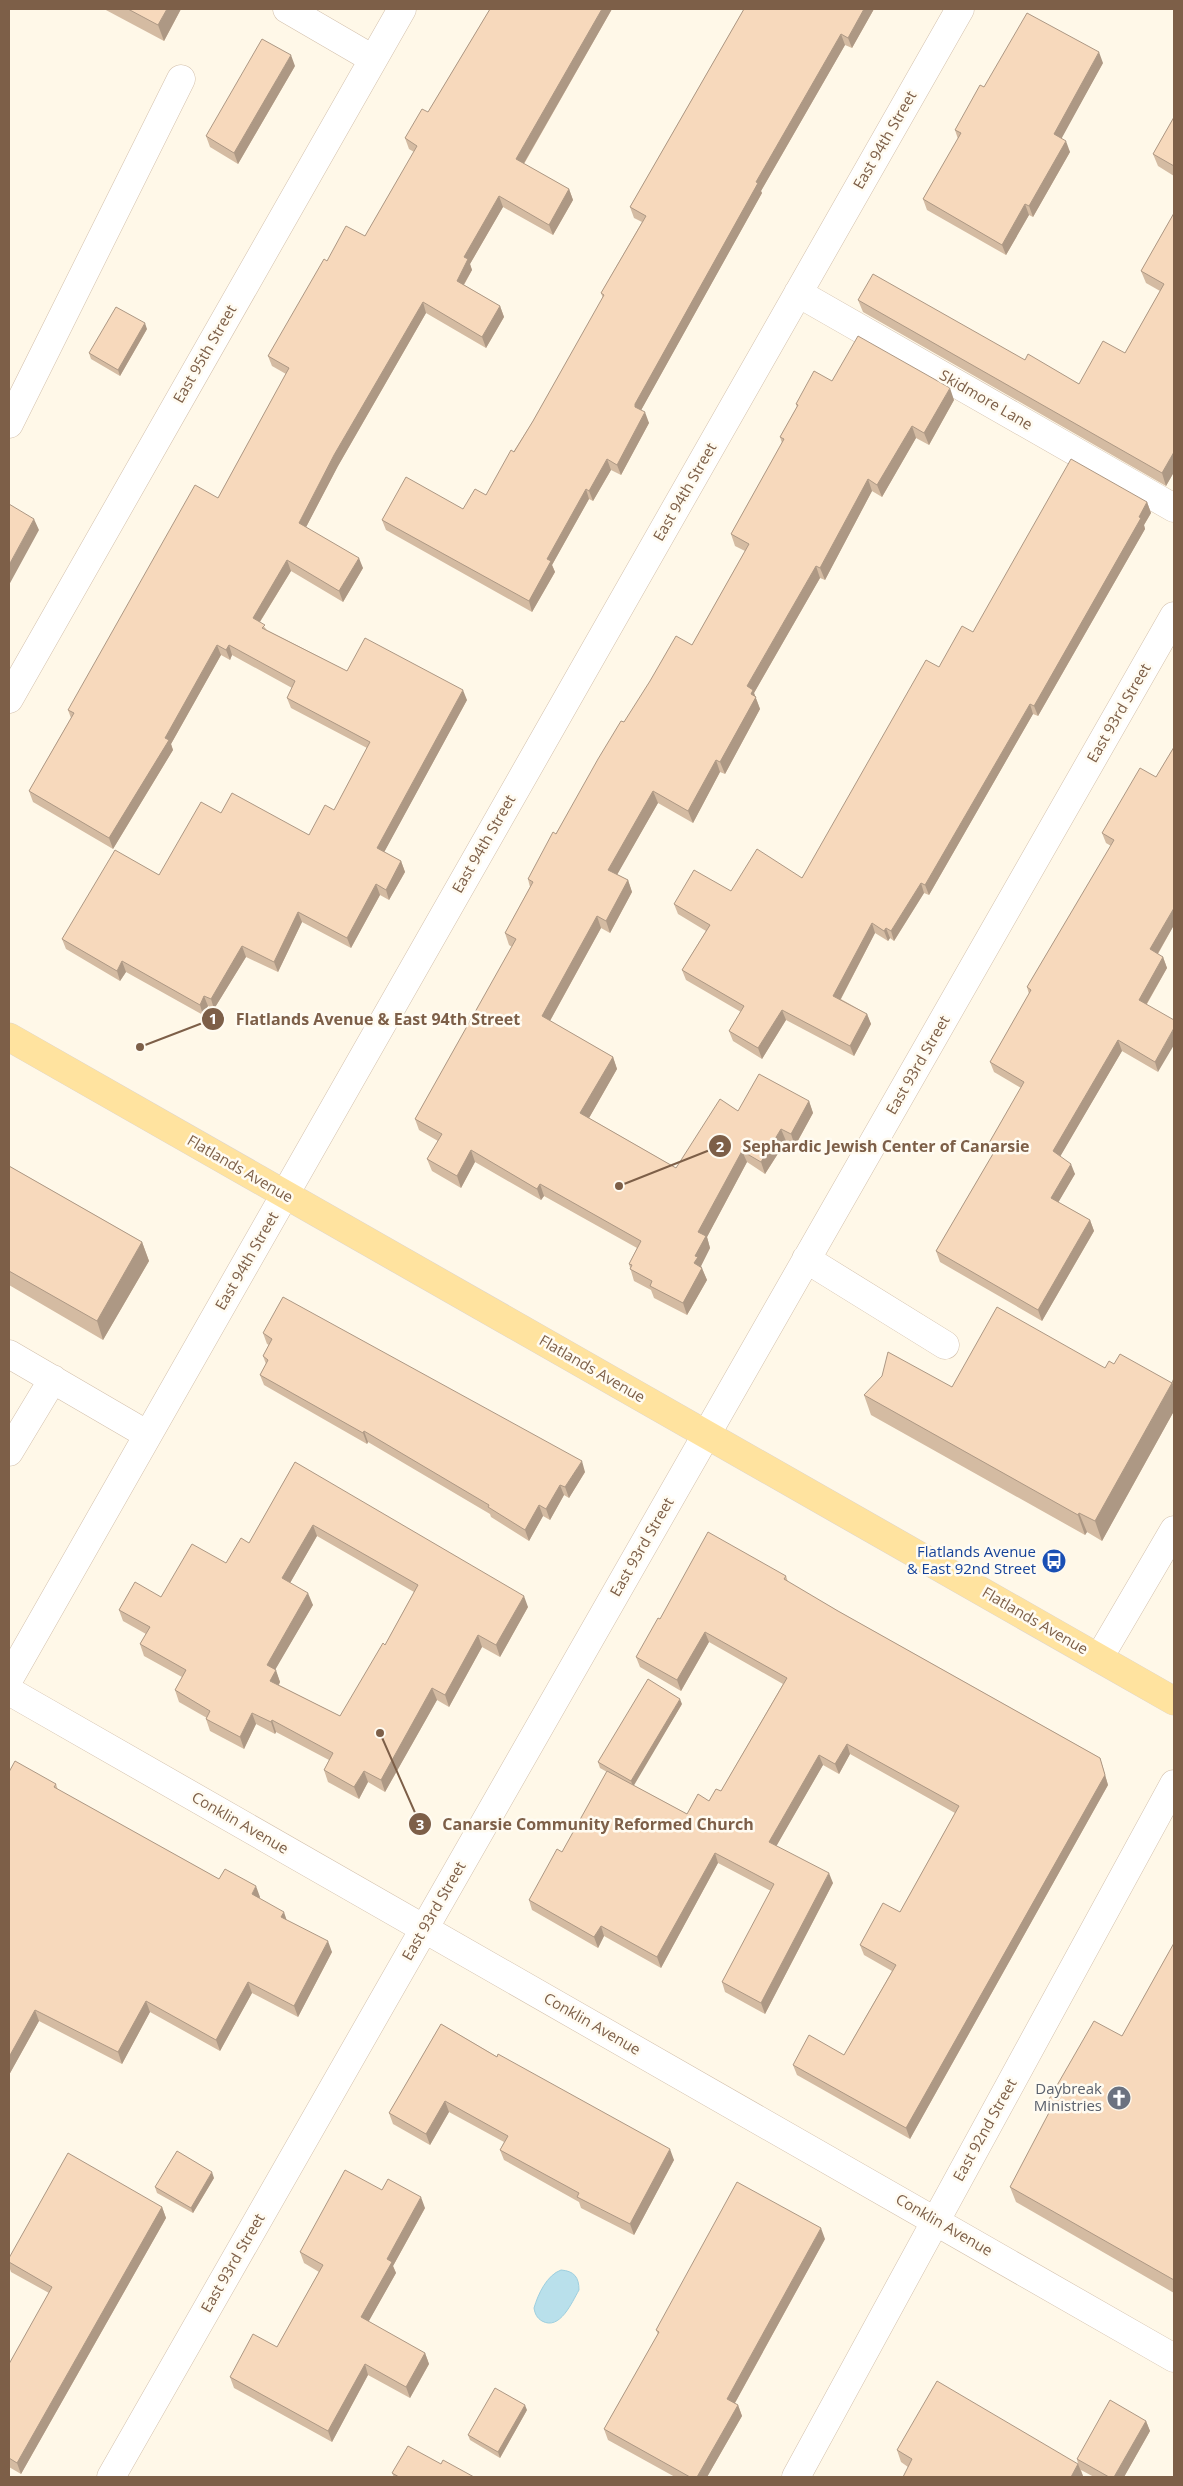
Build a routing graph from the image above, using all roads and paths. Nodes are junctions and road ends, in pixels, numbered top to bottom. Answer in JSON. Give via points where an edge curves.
{"nodes":[{"id":1,"x":287,"y":9,"type":"edge"},
{"id":2,"x":402,"y":9,"type":"edge"},
{"id":3,"x":960,"y":9,"type":"edge"},
{"id":4,"x":373,"y":59,"type":"junction"},
{"id":5,"x":181,"y":79,"type":"dead end"},
{"id":6,"x":798,"y":293,"type":"junction"},
{"id":7,"x":9,"y":424,"type":"edge"},
{"id":8,"x":1174,"y":508,"type":"edge"},
{"id":9,"x":1174,"y":616,"type":"edge"},
{"id":10,"x":9,"y":699,"type":"edge"},
{"id":11,"x":9,"y":1037,"type":"edge"},
{"id":12,"x":285,"y":1194,"type":"junction"},
{"id":13,"x":806,"y":1259,"type":"junction"},
{"id":14,"x":945,"y":1345,"type":"dead end"},
{"id":15,"x":9,"y":1354,"type":"edge"},
{"id":16,"x":52,"y":1379,"type":"junction"},
{"id":17,"x":707,"y":1434,"type":"junction"},
{"id":18,"x":148,"y":1435,"type":"junction"},
{"id":19,"x":9,"y":1452,"type":"edge"},
{"id":20,"x":1174,"y":1530,"type":"edge"},
{"id":21,"x":1099,"y":1658,"type":"junction"},
{"id":22,"x":9,"y":1679,"type":"edge"},
{"id":23,"x":9,"y":1690,"type":"edge"},
{"id":24,"x":1174,"y":1701,"type":"edge"},
{"id":25,"x":1174,"y":1784,"type":"edge"},
{"id":26,"x":424,"y":1928,"type":"junction"},
{"id":27,"x":936,"y":2220,"type":"junction"},
{"id":28,"x":1174,"y":2358,"type":"edge"},
{"id":29,"x":111,"y":2477,"type":"edge"},
{"id":30,"x":796,"y":2477,"type":"edge"}],
"edges":[{"from":1,"to":4,"type":"street"},
{"from":2,"to":4,"type":"street","name":"East 95th Street"},
{"from":3,"to":6,"type":"street","name":"East 94th Street"},
{"from":4,"to":10,"type":"street","name":"East 95th Street"},
{"from":5,"to":7,"type":"street"},
{"from":6,"to":8,"type":"street","name":"Skidmore Lane"},
{"from":6,"to":12,"type":"street","name":"East 94th Street"},
{"from":9,"to":13,"type":"street","name":"East 93rd Street"},
{"from":11,"to":12,"type":"main road","name":"Flatlands Avenue"},
{"from":12,"to":17,"type":"main road","name":"Flatlands Avenue"},
{"from":12,"to":18,"type":"street","name":"East 94th Street"},
{"from":13,"to":14,"type":"street"},
{"from":13,"to":17,"type":"street","name":"East 93rd Street"},
{"from":15,"to":16,"type":"street"},
{"from":16,"to":18,"type":"street"},
{"from":16,"to":19,"type":"street"},
{"from":17,"to":21,"type":"main road","name":"Flatlands Avenue"},
{"from":17,"to":26,"type":"street","name":"East 93rd Street"},
{"from":18,"to":22,"type":"street","name":"East 94th Street"},
{"from":20,"to":21,"type":"street"},
{"from":21,"to":24,"type":"main road","name":"Flatlands Avenue"},
{"from":23,"to":26,"type":"street","name":"Conklin Avenue"},
{"from":25,"to":27,"type":"street","name":"East 92nd Street"},
{"from":26,"to":27,"type":"street","name":"Conklin Avenue"},
{"from":26,"to":29,"type":"street","name":"East 93rd Street"},
{"from":27,"to":28,"type":"street","name":"Conklin Avenue"},
{"from":27,"to":30,"type":"street","name":"East 92nd Street"}]}
